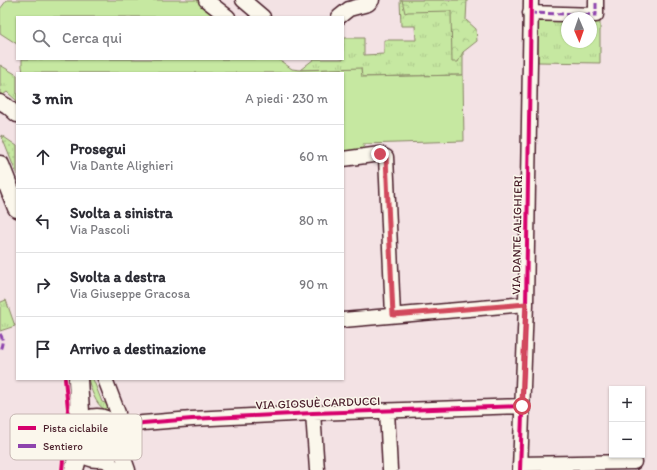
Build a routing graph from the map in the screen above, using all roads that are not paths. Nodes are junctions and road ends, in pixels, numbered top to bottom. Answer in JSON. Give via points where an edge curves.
{"nodes":[{"id":1,"x":206,"y":0,"type":"edge"},
{"id":2,"x":243,"y":0,"type":"edge"},
{"id":3,"x":372,"y":0,"type":"edge"},
{"id":4,"x":596,"y":0,"type":"edge"},
{"id":5,"x":530,"y":7,"type":"edge"},
{"id":6,"x":227,"y":16,"type":"edge"},
{"id":7,"x":262,"y":16,"type":"edge"},
{"id":8,"x":340,"y":16,"type":"edge"},
{"id":9,"x":0,"y":102,"type":"edge"},
{"id":10,"x":16,"y":114,"type":"edge"},
{"id":11,"x":344,"y":159,"type":"edge"},
{"id":12,"x":1,"y":171,"type":"edge"},
{"id":13,"x":16,"y":206,"type":"edge"},
{"id":14,"x":526,"y":304,"type":"junction"},
{"id":15,"x":393,"y":315,"type":"junction"},
{"id":16,"x":344,"y":320,"type":"edge"},
{"id":17,"x":105,"y":380,"type":"edge"},
{"id":18,"x":78,"y":381,"type":"edge"},
{"id":19,"x":522,"y":406,"type":"junction"},
{"id":20,"x":387,"y":410,"type":"junction"},
{"id":21,"x":313,"y":413,"type":"junction"},
{"id":22,"x":80,"y":414,"type":"edge"},
{"id":23,"x":99,"y":414,"type":"edge"},
{"id":24,"x":118,"y":414,"type":"edge"},
{"id":25,"x":142,"y":423,"type":"edge"},
{"id":26,"x":77,"y":460,"type":"edge"},
{"id":27,"x":124,"y":460,"type":"edge"},
{"id":28,"x":93,"y":462,"type":"edge"},
{"id":29,"x":634,"y":462,"type":"dead end"},
{"id":30,"x":520,"y":467,"type":"edge"},
{"id":31,"x":74,"y":470,"type":"edge"},
{"id":32,"x":117,"y":470,"type":"edge"},
{"id":33,"x":128,"y":470,"type":"edge"},
{"id":34,"x":317,"y":470,"type":"edge"},
{"id":35,"x":390,"y":470,"type":"edge"}],
"edges":[{"from":1,"to":6,"type":"street"},
{"from":2,"to":7,"type":"street"},
{"from":3,"to":8,"type":"street","via":[[368,4],[349,9]]},
{"from":4,"to":5,"type":"street","via":[[596,14]]},
{"from":5,"to":14,"type":"street","name":"VIA DANTE ALIGHIERI"},
{"from":9,"to":10,"type":"street"},
{"from":11,"to":15,"type":"street","via":[[380,154],[386,157]]},
{"from":12,"to":13,"type":"main road"},
{"from":14,"to":15,"type":"street"},
{"from":14,"to":19,"type":"street","name":"VIA DANTE ALIGHIERI"},
{"from":15,"to":16,"type":"street"},
{"from":17,"to":24,"type":"street"},
{"from":18,"to":22,"type":"main road"},
{"from":18,"to":23,"type":"main road"},
{"from":19,"to":20,"type":"street","name":"VIA GIOSUÈ CARDUCCI"},
{"from":19,"to":30,"type":"street","name":"VIA DANTE ALIGHIERI"},
{"from":20,"to":21,"type":"street","name":"VIA GIOSUÈ CARDUCCI"},
{"from":20,"to":35,"type":"street"},
{"from":21,"to":25,"type":"street","name":"VIA GIOSUÈ CARDUCCI","via":[[192,418]]},
{"from":21,"to":34,"type":"street"},
{"from":26,"to":31,"type":"main road"},
{"from":27,"to":33,"type":"street"},
{"from":28,"to":32,"type":"street","via":[[107,461]]},
{"from":29,"to":30,"type":"street"}]}
